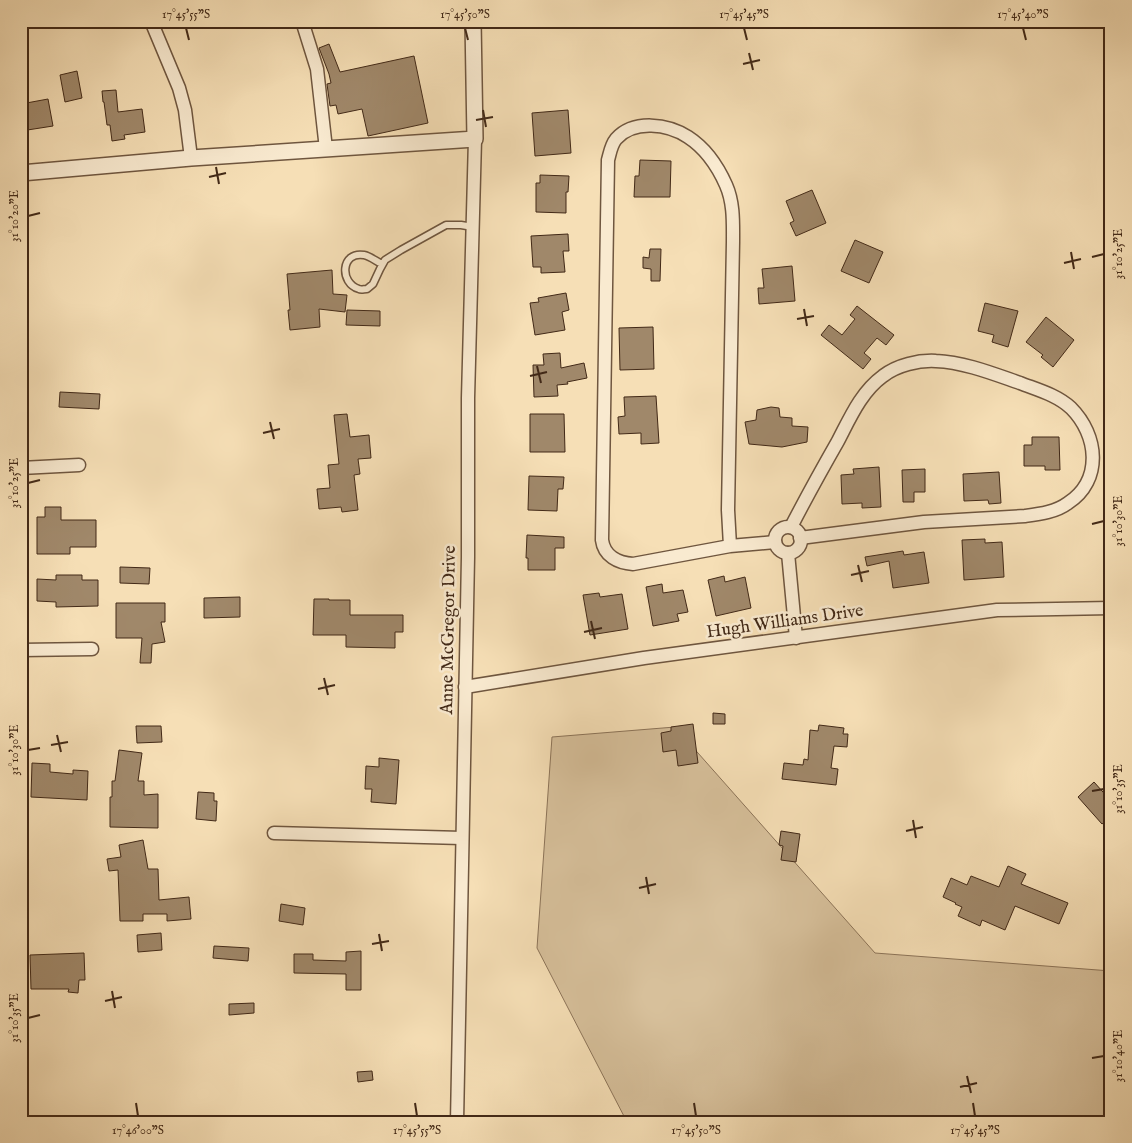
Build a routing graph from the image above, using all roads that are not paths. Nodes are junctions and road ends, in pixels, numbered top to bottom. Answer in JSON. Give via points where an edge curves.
{"nodes":[{"id":1,"x":150,"y":21,"type":"edge"},
{"id":2,"x":302,"y":21,"type":"edge"},
{"id":3,"x":473,"y":21,"type":"edge"},
{"id":4,"x":475,"y":139,"type":"junction"},
{"id":5,"x":326,"y":149,"type":"junction"},
{"id":6,"x":191,"y":158,"type":"junction"},
{"id":7,"x":21,"y":173,"type":"edge"},
{"id":8,"x":473,"y":228,"type":"junction"},
{"id":9,"x":382,"y":264,"type":"junction"},
{"id":10,"x":80,"y":465,"type":"dead end"},
{"id":11,"x":21,"y":468,"type":"edge"},
{"id":12,"x":791,"y":527,"type":"junction"},
{"id":13,"x":800,"y":538,"type":"junction"},
{"id":14,"x":775,"y":542,"type":"junction"},
{"id":15,"x":730,"y":546,"type":"junction"},
{"id":16,"x":788,"y":553,"type":"junction"},
{"id":17,"x":1111,"y":608,"type":"edge"},
{"id":18,"x":796,"y":638,"type":"junction"},
{"id":19,"x":92,"y":649,"type":"dead end"},
{"id":20,"x":21,"y":650,"type":"edge"},
{"id":21,"x":465,"y":687,"type":"junction"},
{"id":22,"x":274,"y":833,"type":"dead end"},
{"id":23,"x":462,"y":838,"type":"junction"},
{"id":24,"x":457,"y":1122,"type":"edge"}],
"edges":[{"from":1,"to":6,"type":"street","via":[[179,88]]},
{"from":2,"to":5,"type":"street","via":[[317,69]]},
{"from":3,"to":4,"type":"street"},
{"from":4,"to":5,"type":"street"},
{"from":4,"to":8,"type":"street","name":"Anne McGregor Drive"},
{"from":5,"to":6,"type":"street"},
{"from":6,"to":7,"type":"street"},
{"from":8,"to":9,"type":"lane","via":[[446,225]]},
{"from":8,"to":21,"type":"street","name":"Anne McGregor Drive"},
{"from":9,"to":9,"type":"lane","via":[[373,284],[367,289],[351,285],[346,276],[345,266],[356,256],[364,255]]},
{"from":10,"to":11,"type":"street"},
{"from":12,"to":13,"type":"street"},
{"from":12,"to":13,"type":"street","via":[[859,402],[884,375],[900,367],[919,362],[951,362],[1002,376],[1055,397],[1079,417],[1089,437],[1094,466],[1085,485],[1068,503],[1042,514],[924,522]]},
{"from":12,"to":14,"type":"street","via":[[782,528]]},
{"from":13,"to":16,"type":"street","via":[[796,550]]},
{"from":14,"to":15,"type":"street"},
{"from":14,"to":16,"type":"street","via":[[782,552]]},
{"from":15,"to":15,"type":"street","via":[[633,564],[615,559],[603,548],[608,160],[615,140],[638,127],[668,128],[688,137],[715,164],[730,197],[734,242]]},
{"from":16,"to":18,"type":"street"},
{"from":17,"to":18,"type":"street","name":"Hugh Williams Drive","via":[[997,610]]},
{"from":18,"to":21,"type":"street","name":"Hugh Williams Drive"},
{"from":19,"to":20,"type":"street"},
{"from":21,"to":23,"type":"street","name":"Anne McGregor Drive"},
{"from":22,"to":23,"type":"street"},
{"from":23,"to":24,"type":"street","name":"Anne McGregor Drive"}]}
